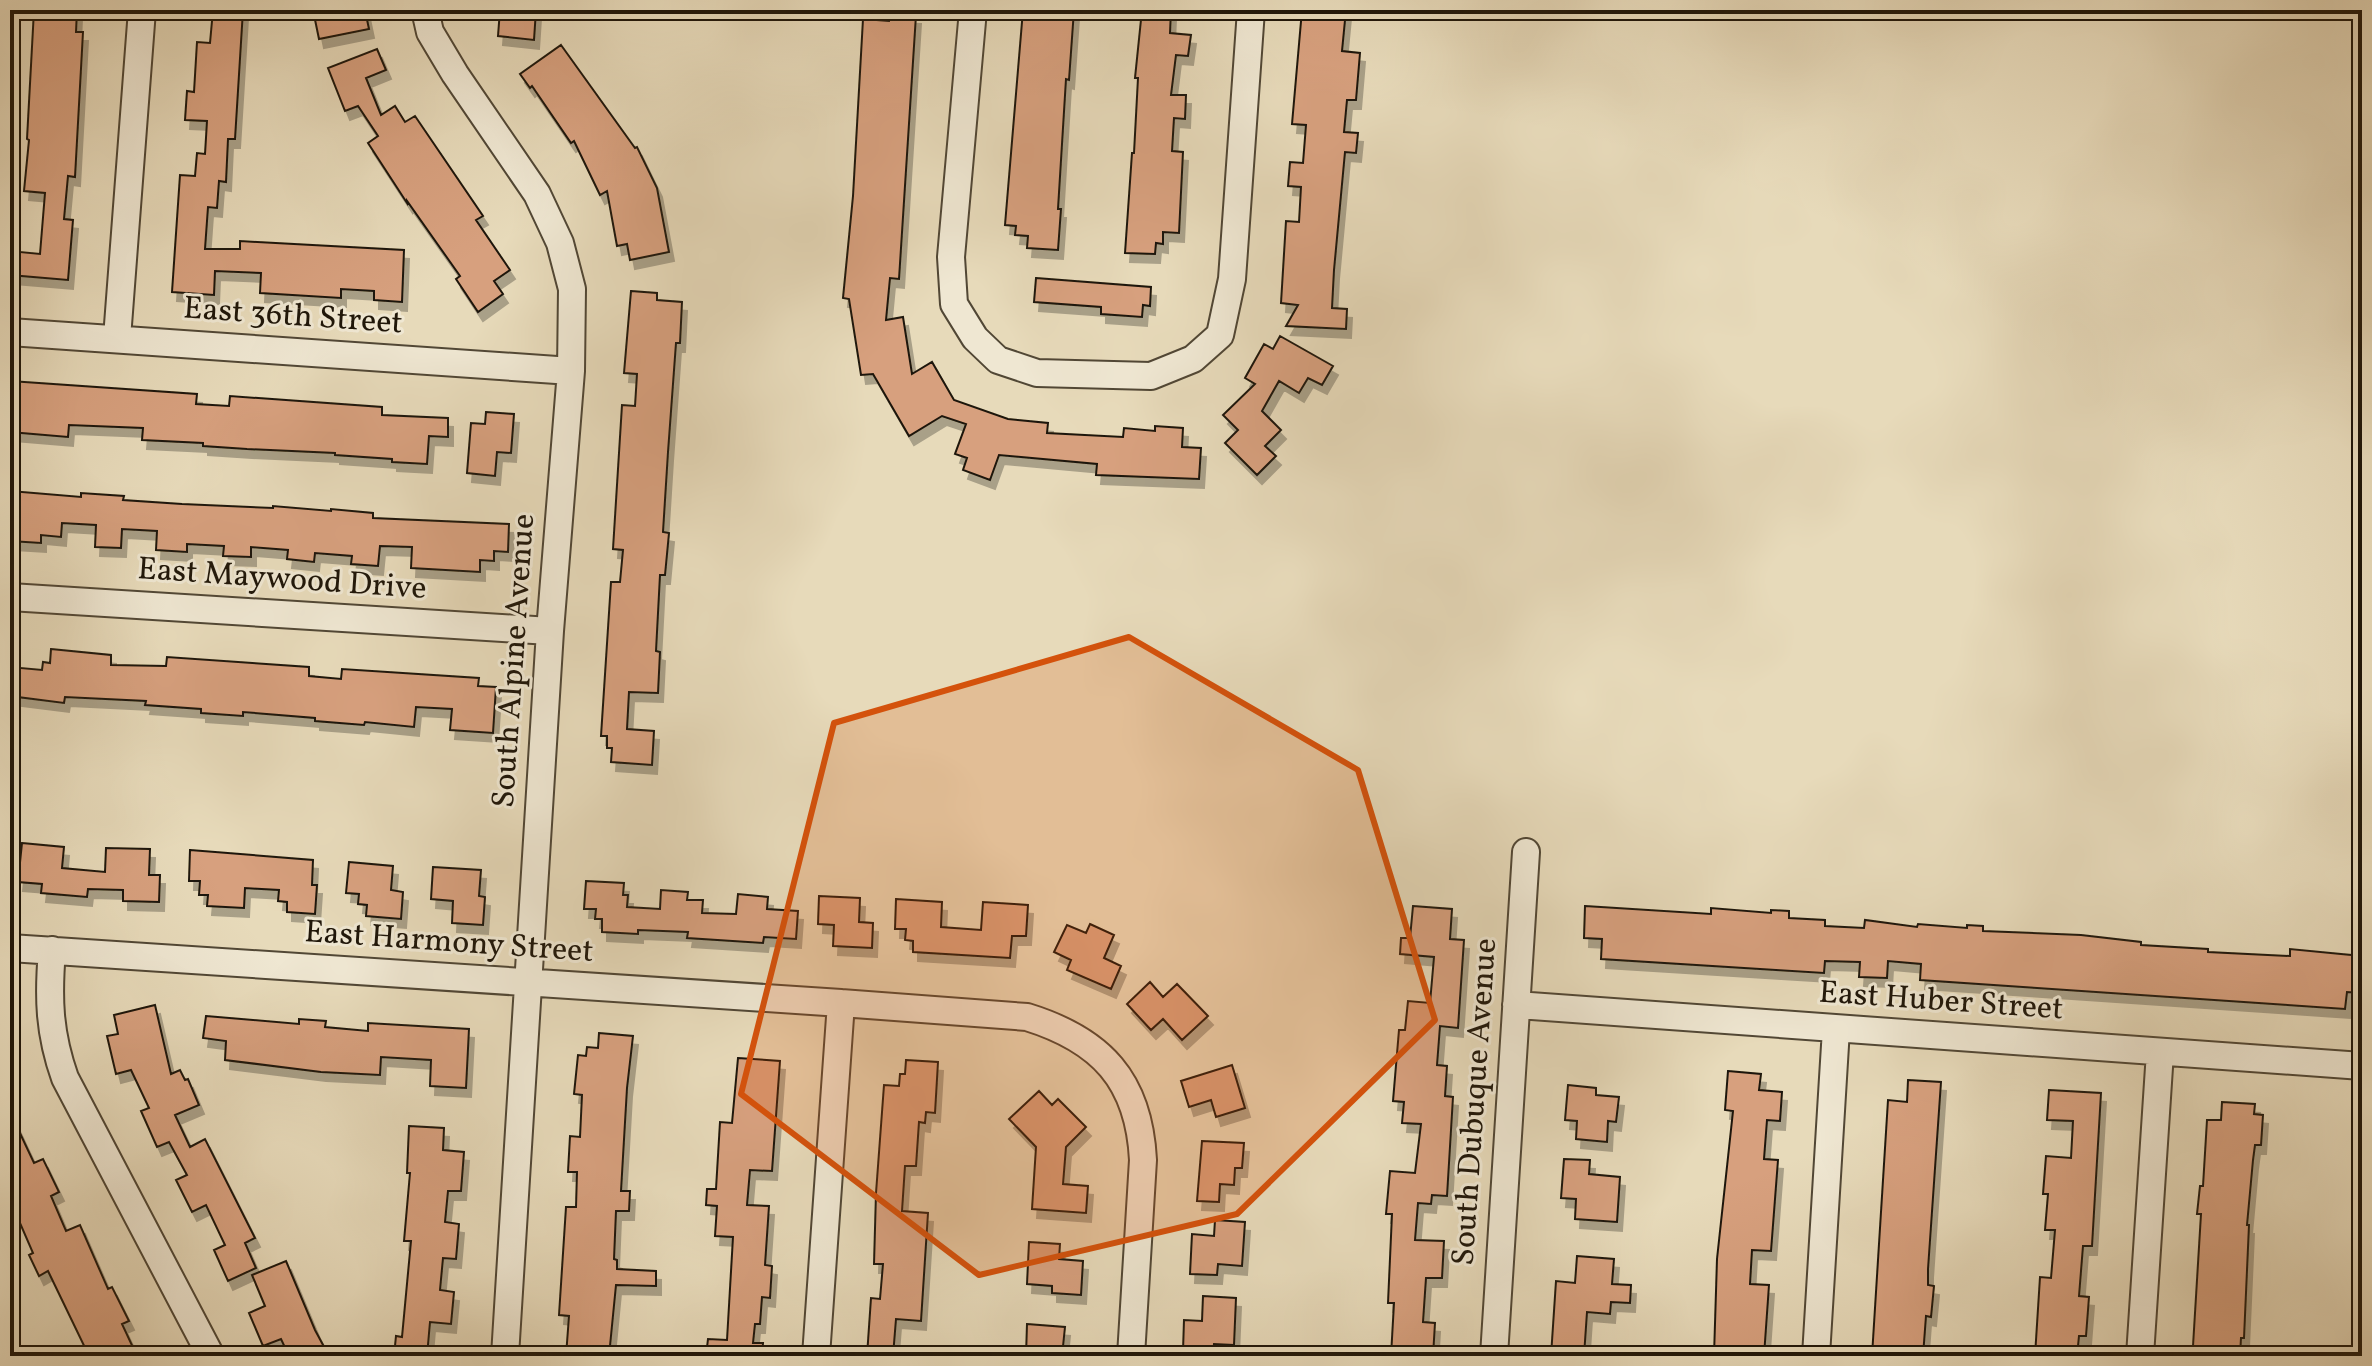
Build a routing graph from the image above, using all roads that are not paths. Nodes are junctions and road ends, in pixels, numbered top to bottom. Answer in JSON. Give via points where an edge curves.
{"nodes":[{"id":1,"x":142,"y":10,"type":"edge"},
{"id":2,"x":425,"y":10,"type":"edge"},
{"id":3,"x":973,"y":10,"type":"edge"},
{"id":4,"x":1251,"y":10,"type":"edge"},
{"id":5,"x":10,"y":332,"type":"edge"},
{"id":6,"x":117,"y":338,"type":"junction"},
{"id":7,"x":571,"y":371,"type":"junction"},
{"id":8,"x":10,"y":597,"type":"edge"},
{"id":9,"x":550,"y":631,"type":"junction"},
{"id":10,"x":1526,"y":852,"type":"dead end"},
{"id":11,"x":10,"y":948,"type":"edge"},
{"id":12,"x":52,"y":950,"type":"junction"},
{"id":13,"x":529,"y":982,"type":"junction"},
{"id":14,"x":841,"y":1003,"type":"junction"},
{"id":15,"x":1516,"y":1005,"type":"junction"},
{"id":16,"x":1836,"y":1029,"type":"junction"},
{"id":17,"x":2160,"y":1052,"type":"junction"},
{"id":18,"x":2362,"y":1066,"type":"edge"},
{"id":19,"x":211,"y":1356,"type":"edge"},
{"id":20,"x":505,"y":1356,"type":"edge"},
{"id":21,"x":816,"y":1356,"type":"edge"},
{"id":22,"x":1131,"y":1356,"type":"edge"},
{"id":23,"x":1494,"y":1356,"type":"edge"},
{"id":24,"x":1816,"y":1356,"type":"edge"},
{"id":25,"x":2140,"y":1356,"type":"edge"}],
"edges":[{"from":1,"to":6,"type":"street"},
{"from":2,"to":7,"type":"street","name":"South Alpine Avenue","via":[[430,32],[537,194],[560,243],[572,289]]},
{"from":3,"to":4,"type":"street","via":[[951,257],[954,304],[975,338],[998,360],[1037,373],[1151,376],[1193,359],[1220,335],[1232,279]]},
{"from":5,"to":6,"type":"street","name":"East 36th Street"},
{"from":6,"to":7,"type":"street","name":"East 36th Street"},
{"from":7,"to":9,"type":"street","name":"South Alpine Avenue"},
{"from":8,"to":9,"type":"street","name":"East Maywood Drive"},
{"from":9,"to":13,"type":"street","name":"South Alpine Avenue"},
{"from":10,"to":15,"type":"street","name":"South Dubuque Avenue"},
{"from":11,"to":12,"type":"street","name":"East Harmony Street"},
{"from":12,"to":13,"type":"street","name":"East Harmony Street"},
{"from":12,"to":19,"type":"street","via":[[54,1047],[65,1078]]},
{"from":13,"to":14,"type":"street","name":"East Harmony Street"},
{"from":13,"to":20,"type":"street","name":"South Alpine Avenue"},
{"from":14,"to":21,"type":"street"},
{"from":14,"to":22,"type":"street","name":"East Harmony Street","via":[[1027,1017],[1073,1034],[1117,1073],[1142,1131]]},
{"from":15,"to":16,"type":"street","name":"East Huber Street"},
{"from":15,"to":23,"type":"street","name":"South Dubuque Avenue"},
{"from":16,"to":17,"type":"street","name":"East Huber Street"},
{"from":16,"to":24,"type":"street"},
{"from":17,"to":18,"type":"street","name":"East Huber Street"},
{"from":17,"to":25,"type":"street"}]}
